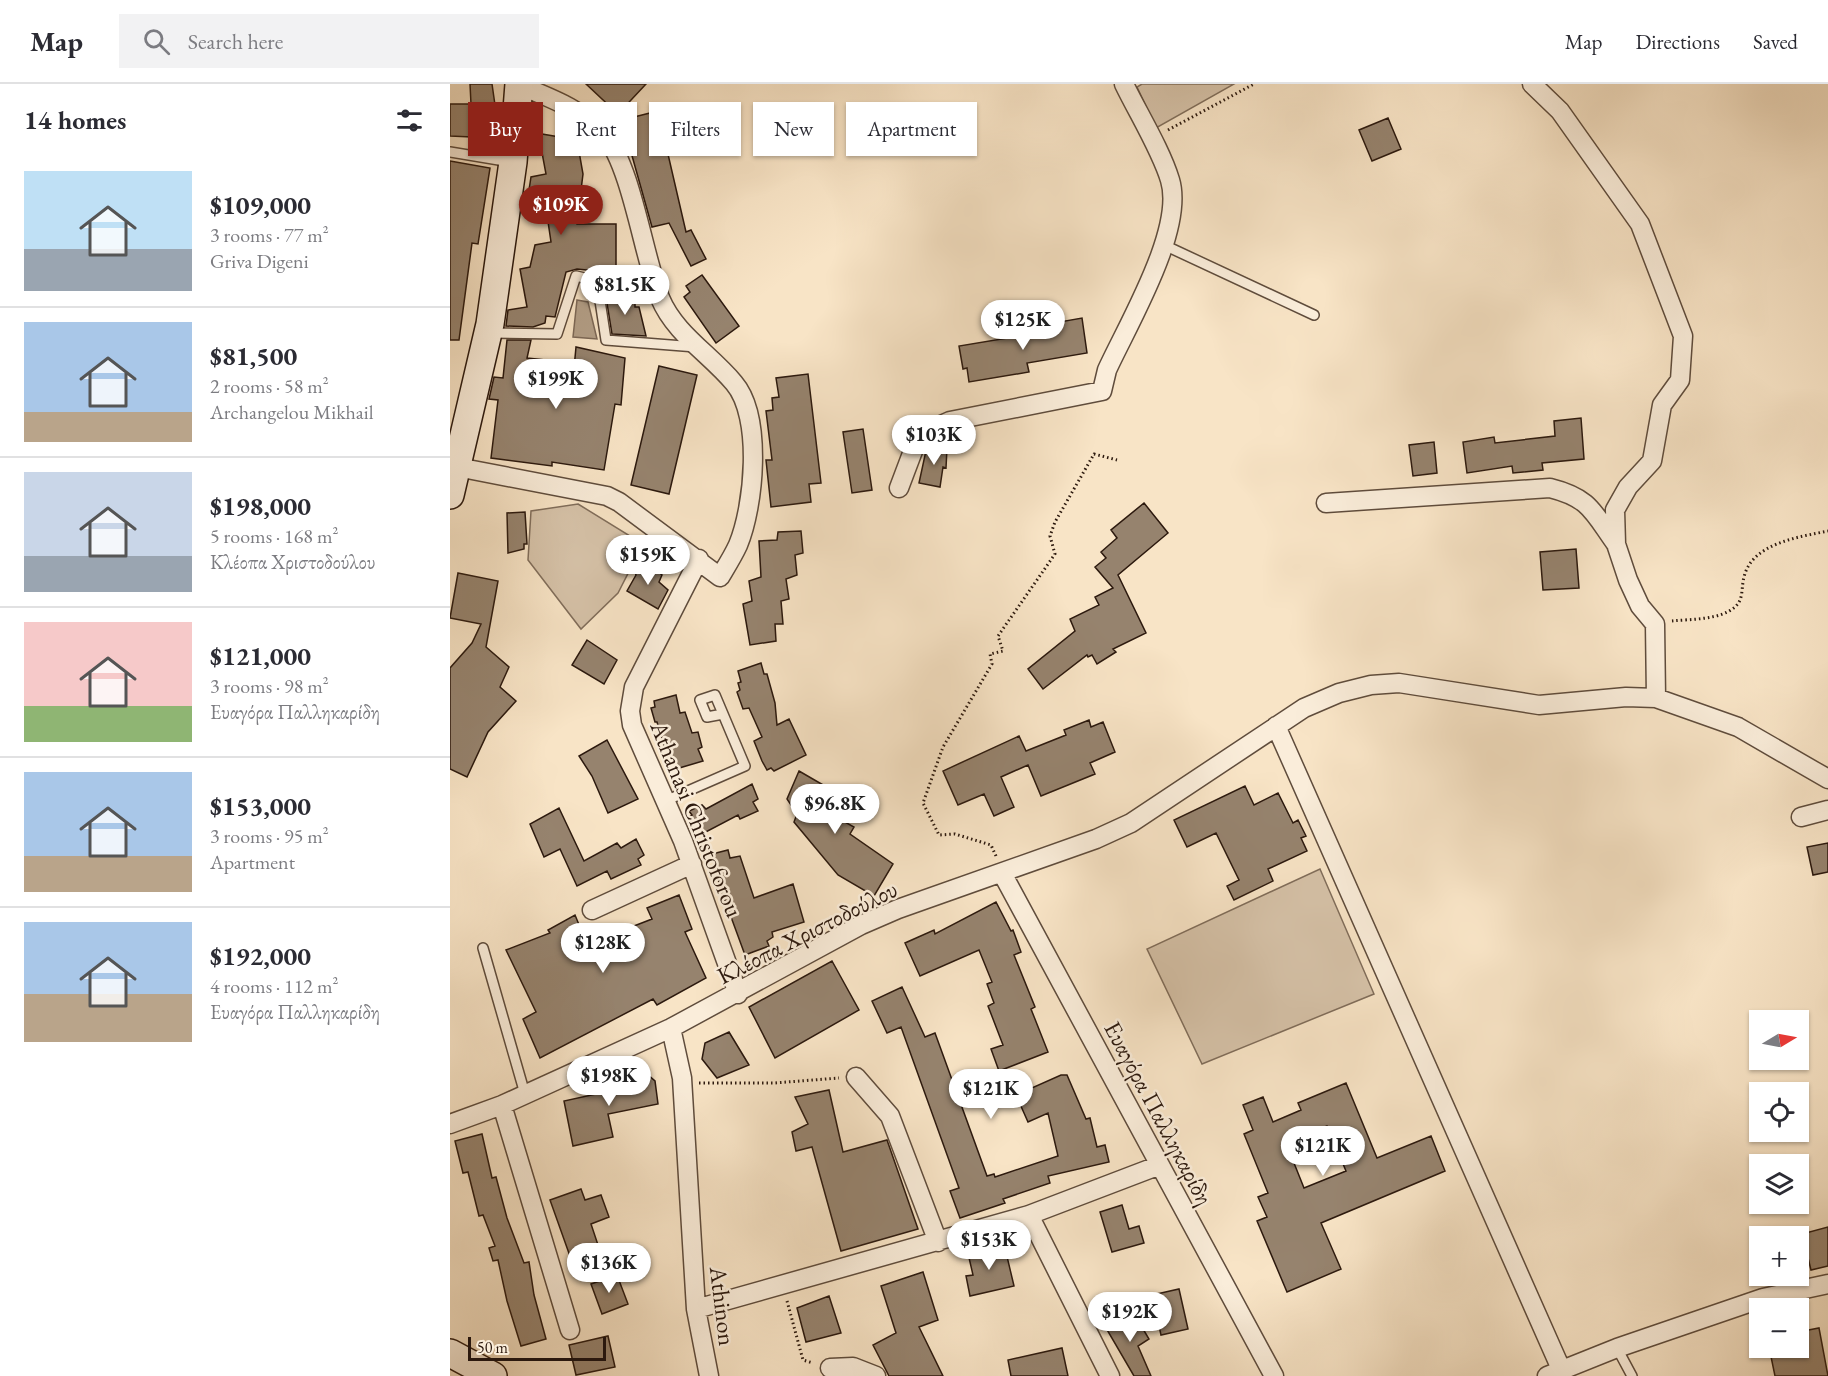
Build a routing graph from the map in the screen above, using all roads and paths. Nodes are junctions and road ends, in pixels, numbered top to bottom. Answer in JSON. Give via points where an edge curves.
{"nodes":[{"id":1,"x":1124,"y":84,"type":"edge"},
{"id":2,"x":1254,"y":84,"type":"edge"},
{"id":3,"x":1532,"y":84,"type":"edge"},
{"id":4,"x":519,"y":85,"type":"edge"},
{"id":5,"x":1150,"y":140,"type":"junction"},
{"id":6,"x":450,"y":152,"type":"edge"},
{"id":7,"x":513,"y":162,"type":"junction"},
{"id":8,"x":1164,"y":245,"type":"junction"},
{"id":9,"x":1314,"y":315,"type":"dead end"},
{"id":10,"x":488,"y":333,"type":"junction"},
{"id":11,"x":697,"y":347,"type":"junction"},
{"id":12,"x":456,"y":449,"type":"edge"},
{"id":13,"x":1117,"y":460,"type":"dead end"},
{"id":14,"x":899,"y":488,"type":"dead end"},
{"id":15,"x":450,"y":495,"type":"edge"},
{"id":16,"x":1326,"y":503,"type":"dead end"},
{"id":17,"x":1828,"y":531,"type":"edge"},
{"id":18,"x":1616,"y":544,"type":"junction"},
{"id":19,"x":699,"y":559,"type":"junction"},
{"id":20,"x":1655,"y":624,"type":"junction"},
{"id":21,"x":1656,"y":698,"type":"junction"},
{"id":22,"x":723,"y":714,"type":"dead end"},
{"id":23,"x":1276,"y":726,"type":"junction"},
{"id":24,"x":1828,"y":779,"type":"edge"},
{"id":25,"x":665,"y":801,"type":"junction"},
{"id":26,"x":1828,"y":810,"type":"edge"},
{"id":27,"x":1801,"y":817,"type":"dead end"},
{"id":28,"x":692,"y":864,"type":"junction"},
{"id":29,"x":1002,"y":873,"type":"junction"},
{"id":30,"x":592,"y":910,"type":"dead end"},
{"id":31,"x":483,"y":948,"type":"dead end"},
{"id":32,"x":738,"y":994,"type":"junction"},
{"id":33,"x":671,"y":1028,"type":"junction"},
{"id":34,"x":856,"y":1077,"type":"joint"},
{"id":35,"x":682,"y":1083,"type":"junction"},
{"id":36,"x":525,"y":1094,"type":"junction"},
{"id":37,"x":502,"y":1105,"type":"junction"},
{"id":38,"x":450,"y":1124,"type":"edge"},
{"id":39,"x":1160,"y":1165,"type":"junction"},
{"id":40,"x":1029,"y":1215,"type":"junction"},
{"id":41,"x":938,"y":1242,"type":"junction"},
{"id":42,"x":1828,"y":1284,"type":"edge"},
{"id":43,"x":783,"y":1285,"type":"junction"},
{"id":44,"x":696,"y":1309,"type":"junction"},
{"id":45,"x":570,"y":1330,"type":"dead end"},
{"id":46,"x":1617,"y":1348,"type":"junction"},
{"id":47,"x":450,"y":1353,"type":"edge"},
{"id":48,"x":830,"y":1368,"type":"joint"},
{"id":49,"x":1554,"y":1372,"type":"edge"},
{"id":50,"x":493,"y":1376,"type":"edge"},
{"id":51,"x":709,"y":1376,"type":"edge"},
{"id":52,"x":876,"y":1376,"type":"edge"},
{"id":53,"x":1110,"y":1376,"type":"edge"},
{"id":54,"x":1274,"y":1376,"type":"edge"},
{"id":55,"x":1632,"y":1376,"type":"edge"}],
"edges":[{"from":1,"to":5,"type":"street"},
{"from":2,"to":5,"type":"path"},
{"from":3,"to":18,"type":"street","via":[[1560,111],[1640,224],[1683,336],[1680,380],[1662,405],[1652,461],[1628,487],[1615,510]]},
{"from":4,"to":7,"type":"main road"},
{"from":4,"to":11,"type":"street","via":[[566,106],[605,135],[621,168],[661,299],[672,319]]},
{"from":5,"to":8,"type":"street","via":[[1170,181],[1172,218]]},
{"from":6,"to":7,"type":"lane"},
{"from":7,"to":10,"type":"main road"},
{"from":8,"to":9,"type":"lane"},
{"from":8,"to":14,"type":"street","via":[[1107,370],[1102,391],[950,421],[919,435]]},
{"from":10,"to":11,"type":"lane","via":[[557,334],[576,276],[597,281],[606,340]]},
{"from":10,"to":12,"type":"main road"},
{"from":11,"to":19,"type":"street","via":[[735,383],[742,395],[751,433],[750,489],[737,547],[720,577]]},
{"from":12,"to":15,"type":"main road"},
{"from":12,"to":19,"type":"street","via":[[607,496]]},
{"from":13,"to":29,"type":"path","via":[[1094,454],[1064,503],[1050,536],[1055,554],[998,636],[1003,651],[990,654],[992,664],[943,747],[923,803],[939,835],[956,834],[992,845]]},
{"from":16,"to":18,"type":"street","via":[[1550,488],[1575,495],[1588,505]]},
{"from":17,"to":20,"type":"path","via":[[1761,552],[1747,567],[1740,601],[1722,615]]},
{"from":18,"to":20,"type":"street","via":[[1640,606]]},
{"from":19,"to":25,"type":"street","name":"Athanasi Christoforou","via":[[631,698],[632,725]]},
{"from":20,"to":21,"type":"street"},
{"from":21,"to":23,"type":"street","name":"Κλέοπα Χριστοδούλου","via":[[1539,705],[1399,683],[1371,685],[1304,708]]},
{"from":21,"to":24,"type":"street","name":"Κλέοπα Χριστοδούλου","via":[[1738,727]]},
{"from":22,"to":25,"type":"lane","via":[[745,766]]},
{"from":23,"to":29,"type":"street","name":"Κλέοπα Χριστοδούλου","via":[[1131,823]]},
{"from":23,"to":49,"type":"street"},
{"from":25,"to":28,"type":"street","name":"Athanasi Christoforou"},
{"from":26,"to":27,"type":"street"},
{"from":28,"to":30,"type":"street"},
{"from":28,"to":32,"type":"street","name":"Athanasi Christoforou"},
{"from":29,"to":32,"type":"street","name":"Κλέοπα Χριστοδούλου","via":[[861,925]]},
{"from":29,"to":39,"type":"street","name":"Ευαγόρα Παλληκαρίδη"},
{"from":31,"to":36,"type":"lane"},
{"from":32,"to":33,"type":"street","name":"Κλέοπα Χριστοδούλου"},
{"from":33,"to":35,"type":"street","name":"Athinon"},
{"from":33,"to":36,"type":"street","name":"Κλέοπα Χριστοδούλου"},
{"from":34,"to":35,"type":"path","via":[[774,1083]]},
{"from":34,"to":41,"type":"street","via":[[890,1116]]},
{"from":35,"to":44,"type":"street","name":"Athinon"},
{"from":36,"to":37,"type":"street","name":"Κλέοπα Χριστοδούλου"},
{"from":37,"to":38,"type":"street","name":"Κλέοπα Χριστοδούλου"},
{"from":37,"to":45,"type":"street"},
{"from":39,"to":40,"type":"street"},
{"from":39,"to":54,"type":"street","name":"Ευαγόρα Παλληκαρίδη"},
{"from":40,"to":41,"type":"street"},
{"from":40,"to":53,"type":"street"},
{"from":41,"to":43,"type":"street"},
{"from":42,"to":46,"type":"street","via":[[1763,1298]]},
{"from":43,"to":44,"type":"street"},
{"from":43,"to":48,"type":"path","via":[[803,1360]]},
{"from":44,"to":51,"type":"street","name":"Athinon"},
{"from":46,"to":49,"type":"street"},
{"from":46,"to":55,"type":"lane"},
{"from":47,"to":50,"type":"main road"},
{"from":48,"to":52,"type":"street","via":[[853,1367]]}]}
